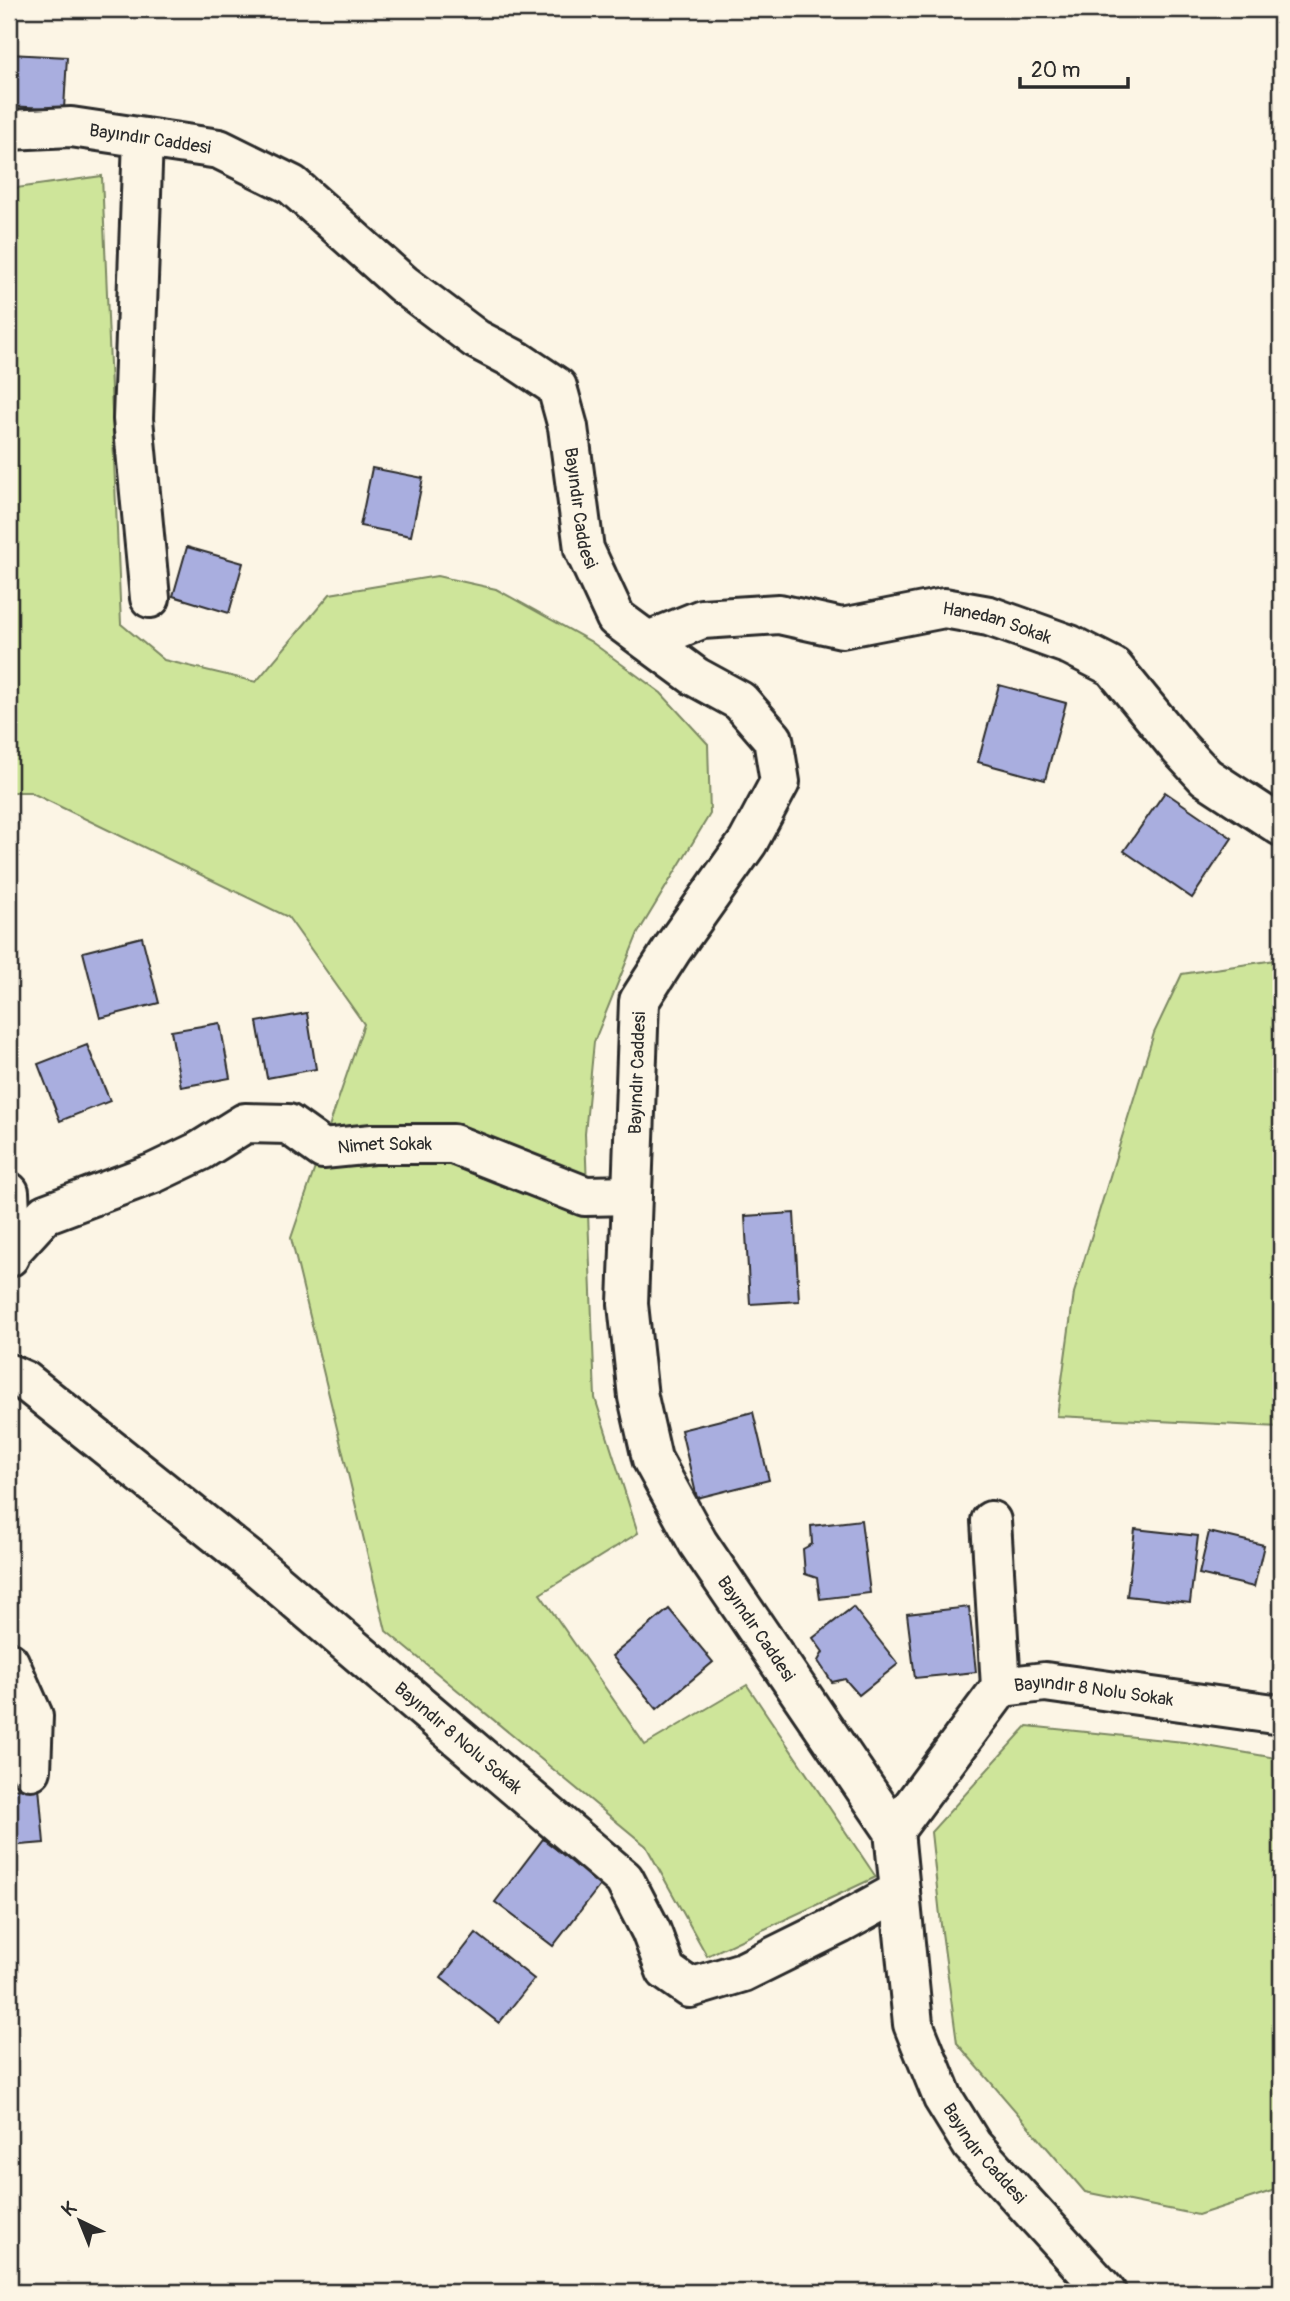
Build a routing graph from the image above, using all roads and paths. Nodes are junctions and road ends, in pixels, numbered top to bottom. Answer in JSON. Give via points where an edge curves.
{"nodes":[{"id":1,"x":9,"y":130,"type":"edge"},
{"id":2,"x":144,"y":138,"type":"junction"},
{"id":3,"x":150,"y":598,"type":"dead end"},
{"id":4,"x":648,"y":641,"type":"junction"},
{"id":5,"x":1281,"y":826,"type":"edge"},
{"id":6,"x":9,"y":1192,"type":"edge"},
{"id":7,"x":632,"y":1195,"type":"junction"},
{"id":8,"x":10,"y":1253,"type":"edge"},
{"id":9,"x":9,"y":1374,"type":"edge"},
{"id":10,"x":991,"y":1521,"type":"dead end"},
{"id":11,"x":9,"y":1662,"type":"edge"},
{"id":12,"x":1001,"y":1687,"type":"junction"},
{"id":13,"x":1281,"y":1715,"type":"edge"},
{"id":14,"x":31,"y":1770,"type":"dead end"},
{"id":15,"x":894,"y":1832,"type":"junction"},
{"id":16,"x":900,"y":1891,"type":"junction"},
{"id":17,"x":1106,"y":2292,"type":"edge"}],
"edges":[{"from":1,"to":2,"type":"street","name":"Bayındır Caddesi","via":[[71,127]]},
{"from":2,"to":3,"type":"street","via":[[133,419]]},
{"from":2,"to":4,"type":"street","name":"Bayındır Caddesi","via":[[219,149],[292,185],[403,284],[476,339],[557,387],[568,427],[584,549],[616,618]]},
{"from":4,"to":5,"type":"street","name":"Hanedan Sokak","via":[[702,620],[779,614],[842,628],[944,608],[989,616],[1070,645],[1113,667],[1206,776]]},
{"from":4,"to":7,"type":"street","name":"Bayındır Caddesi","via":[[696,677],[740,701],[773,739],[780,782],[748,842],[639,1001]]},
{"from":6,"to":8,"type":"street"},
{"from":7,"to":8,"type":"street","name":"Nimet Sokak","via":[[585,1196],[453,1144],[323,1149],[288,1124],[245,1122],[154,1174],[45,1214]]},
{"from":7,"to":15,"type":"street","name":"Bayındır Caddesi","via":[[628,1304],[638,1397],[652,1459],[698,1544]]},
{"from":9,"to":16,"type":"street","name":"Bayındır 8 Nolu Sokak","via":[[25,1381],[253,1563],[624,1879],[666,1971],[690,1989],[743,1972]]},
{"from":10,"to":12,"type":"street"},
{"from":11,"to":14,"type":"street","via":[[33,1716]]},
{"from":12,"to":13,"type":"street","name":"Bayındır 8 Nolu Sokak","via":[[1045,1682]]},
{"from":12,"to":15,"type":"street","name":"Bayındır 8 Nolu Sokak"},
{"from":15,"to":16,"type":"street","name":"Bayındır Caddesi"},
{"from":16,"to":17,"type":"street","name":"Bayındır Caddesi","via":[[913,2024],[943,2098],[972,2145]]}]}
